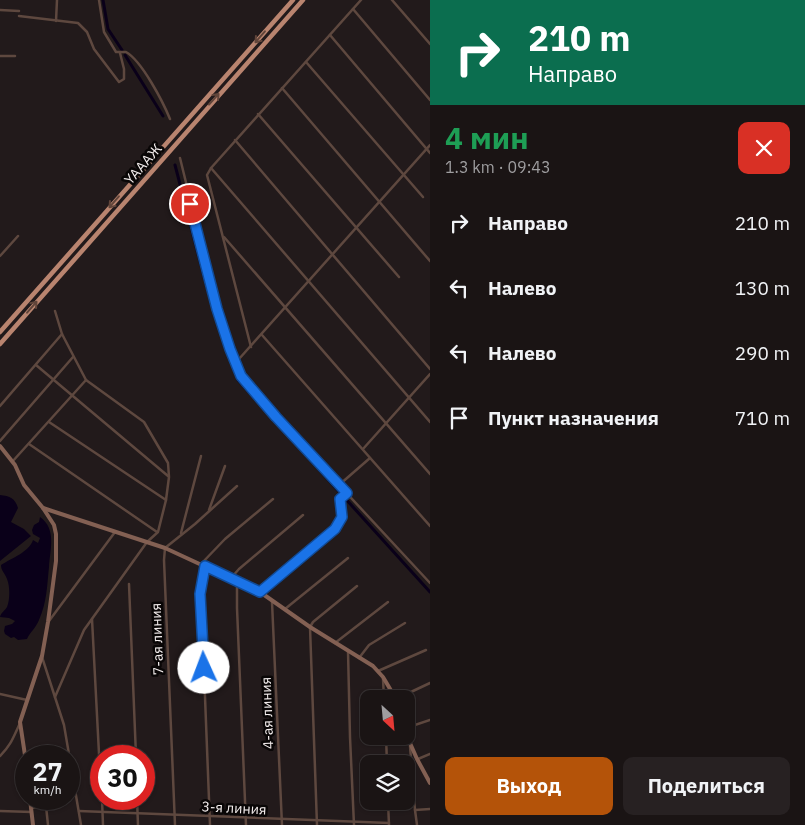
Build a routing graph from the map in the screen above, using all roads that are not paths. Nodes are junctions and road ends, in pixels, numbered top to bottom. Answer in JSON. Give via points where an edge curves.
{"nodes":[{"id":1,"x":57,"y":0,"type":"edge"},
{"id":2,"x":99,"y":0,"type":"edge"},
{"id":3,"x":293,"y":0,"type":"edge"},
{"id":4,"x":303,"y":0,"type":"edge"},
{"id":5,"x":361,"y":0,"type":"edge"},
{"id":6,"x":392,"y":0,"type":"edge"},
{"id":7,"x":353,"y":9,"type":"junction"},
{"id":8,"x":0,"y":10,"type":"edge"},
{"id":9,"x":19,"y":11,"type":"dead end"},
{"id":10,"x":19,"y":16,"type":"dead end"},
{"id":11,"x":56,"y":20,"type":"junction"},
{"id":12,"x":330,"y":35,"type":"junction"},
{"id":13,"x":430,"y":44,"type":"edge"},
{"id":14,"x":120,"y":53,"type":"junction"},
{"id":15,"x":0,"y":56,"type":"edge"},
{"id":16,"x":15,"y":56,"type":"dead end"},
{"id":17,"x":306,"y":62,"type":"junction"},
{"id":18,"x":282,"y":88,"type":"junction"},
{"id":19,"x":430,"y":100,"type":"edge"},
{"id":20,"x":258,"y":114,"type":"junction"},
{"id":21,"x":170,"y":119,"type":"dead end"},
{"id":22,"x":235,"y":140,"type":"junction"},
{"id":23,"x":430,"y":145,"type":"edge"},
{"id":24,"x":427,"y":149,"type":"junction"},
{"id":25,"x":430,"y":153,"type":"edge"},
{"id":26,"x":180,"y":158,"type":"dead end"},
{"id":27,"x":211,"y":168,"type":"junction"},
{"id":28,"x":404,"y":175,"type":"junction"},
{"id":29,"x":423,"y":197,"type":"dead end"},
{"id":30,"x":379,"y":202,"type":"junction"},
{"id":31,"x":356,"y":228,"type":"junction"},
{"id":32,"x":18,"y":236,"type":"dead end"},
{"id":33,"x":224,"y":237,"type":"junction"},
{"id":34,"x":332,"y":255,"type":"junction"},
{"id":35,"x":0,"y":256,"type":"edge"},
{"id":36,"x":430,"y":261,"type":"edge"},
{"id":37,"x":399,"y":277,"type":"dead end"},
{"id":38,"x":309,"y":281,"type":"junction"},
{"id":39,"x":286,"y":308,"type":"junction"},
{"id":40,"x":55,"y":311,"type":"dead end"},
{"id":41,"x":0,"y":332,"type":"edge"},
{"id":42,"x":62,"y":334,"type":"junction"},
{"id":43,"x":262,"y":335,"type":"junction"},
{"id":44,"x":0,"y":344,"type":"edge"},
{"id":45,"x":251,"y":347,"type":"junction"},
{"id":46,"x":73,"y":356,"type":"junction"},
{"id":47,"x":239,"y":360,"type":"dead end"},
{"id":48,"x":36,"y":365,"type":"junction"},
{"id":49,"x":430,"y":369,"type":"edge"},
{"id":50,"x":430,"y":374,"type":"edge"},
{"id":51,"x":53,"y":379,"type":"junction"},
{"id":52,"x":86,"y":380,"type":"junction"},
{"id":53,"x":72,"y":395,"type":"junction"},
{"id":54,"x":409,"y":397,"type":"junction"},
{"id":55,"x":0,"y":406,"type":"edge"},
{"id":56,"x":48,"y":422,"type":"junction"},
{"id":57,"x":430,"y":422,"type":"edge"},
{"id":58,"x":386,"y":423,"type":"junction"},
{"id":59,"x":0,"y":440,"type":"edge"},
{"id":60,"x":29,"y":444,"type":"junction"},
{"id":61,"x":0,"y":446,"type":"edge"},
{"id":62,"x":362,"y":449,"type":"junction"},
{"id":63,"x":200,"y":456,"type":"dead end"},
{"id":64,"x":370,"y":458,"type":"junction"},
{"id":65,"x":12,"y":462,"type":"junction"},
{"id":66,"x":225,"y":466,"type":"dead end"},
{"id":67,"x":430,"y":474,"type":"edge"},
{"id":68,"x":169,"y":477,"type":"junction"},
{"id":69,"x":339,"y":485,"type":"junction"},
{"id":70,"x":237,"y":486,"type":"dead end"},
{"id":71,"x":346,"y":494,"type":"junction"},
{"id":72,"x":273,"y":499,"type":"dead end"},
{"id":73,"x":166,"y":500,"type":"junction"},
{"id":74,"x":43,"y":508,"type":"junction"},
{"id":75,"x":208,"y":512,"type":"junction"},
{"id":76,"x":304,"y":515,"type":"dead end"},
{"id":77,"x":430,"y":526,"type":"edge"},
{"id":78,"x":115,"y":532,"type":"junction"},
{"id":79,"x":158,"y":532,"type":"junction"},
{"id":80,"x":180,"y":535,"type":"junction"},
{"id":81,"x":147,"y":542,"type":"junction"},
{"id":82,"x":165,"y":548,"type":"junction"},
{"id":83,"x":348,"y":558,"type":"dead end"},
{"id":84,"x":203,"y":565,"type":"junction"},
{"id":85,"x":231,"y":578,"type":"junction"},
{"id":86,"x":238,"y":580,"type":"junction"},
{"id":87,"x":430,"y":583,"type":"edge"},
{"id":88,"x":129,"y":584,"type":"dead end"},
{"id":89,"x":357,"y":586,"type":"dead end"},
{"id":90,"x":260,"y":592,"type":"junction"},
{"id":91,"x":272,"y":600,"type":"junction"},
{"id":92,"x":388,"y":602,"type":"dead end"},
{"id":93,"x":285,"y":609,"type":"junction"},
{"id":94,"x":92,"y":617,"type":"junction"},
{"id":95,"x":48,"y":622,"type":"junction"},
{"id":96,"x":405,"y":623,"type":"dead end"},
{"id":97,"x":310,"y":627,"type":"junction"},
{"id":98,"x":335,"y":643,"type":"junction"},
{"id":99,"x":426,"y":650,"type":"dead end"},
{"id":100,"x":348,"y":651,"type":"junction"},
{"id":101,"x":42,"y":656,"type":"junction"},
{"id":102,"x":359,"y":658,"type":"junction"},
{"id":103,"x":378,"y":671,"type":"junction"},
{"id":104,"x":383,"y":677,"type":"junction"},
{"id":105,"x":430,"y":683,"type":"edge"},
{"id":106,"x":384,"y":690,"type":"edge"},
{"id":107,"x":391,"y":690,"type":"edge"},
{"id":108,"x":415,"y":690,"type":"edge"},
{"id":109,"x":0,"y":694,"type":"edge"},
{"id":110,"x":55,"y":697,"type":"junction"},
{"id":111,"x":28,"y":701,"type":"junction"},
{"id":112,"x":430,"y":720,"type":"edge"},
{"id":113,"x":20,"y":722,"type":"junction"},
{"id":114,"x":415,"y":725,"type":"edge"},
{"id":115,"x":23,"y":745,"type":"edge"},
{"id":116,"x":99,"y":745,"type":"edge"},
{"id":117,"x":136,"y":745,"type":"edge"},
{"id":118,"x":410,"y":745,"type":"edge"},
{"id":119,"x":411,"y":745,"type":"edge"},
{"id":120,"x":430,"y":754,"type":"edge"},
{"id":121,"x":0,"y":756,"type":"edge"},
{"id":122,"x":417,"y":759,"type":"junction"},
{"id":123,"x":430,"y":783,"type":"edge"},
{"id":124,"x":430,"y":809,"type":"edge"},
{"id":125,"x":32,"y":810,"type":"joint"},
{"id":126,"x":46,"y":810,"type":"edge"},
{"id":127,"x":138,"y":810,"type":"edge"},
{"id":128,"x":388,"y":810,"type":"edge"},
{"id":129,"x":416,"y":810,"type":"junction"},
{"id":130,"x":0,"y":811,"type":"edge"},
{"id":131,"x":79,"y":811,"type":"junction"},
{"id":132,"x":102,"y":812,"type":"junction"},
{"id":133,"x":138,"y":814,"type":"junction"},
{"id":134,"x":174,"y":815,"type":"junction"},
{"id":135,"x":210,"y":816,"type":"junction"},
{"id":136,"x":246,"y":818,"type":"junction"},
{"id":137,"x":281,"y":820,"type":"junction"},
{"id":138,"x":317,"y":823,"type":"edge"},
{"id":139,"x":354,"y":824,"type":"edge"},
{"id":140,"x":389,"y":824,"type":"edge"},
{"id":141,"x":33,"y":825,"type":"edge"},
{"id":142,"x":48,"y":825,"type":"edge"},
{"id":143,"x":81,"y":825,"type":"edge"},
{"id":144,"x":103,"y":825,"type":"edge"},
{"id":145,"x":138,"y":825,"type":"edge"},
{"id":146,"x":175,"y":825,"type":"edge"},
{"id":147,"x":210,"y":825,"type":"edge"},
{"id":148,"x":246,"y":825,"type":"edge"},
{"id":149,"x":282,"y":825,"type":"edge"},
{"id":150,"x":417,"y":825,"type":"edge"}],
"edges":[{"from":1,"to":11,"type":"street"},
{"from":2,"to":14,"type":"street","via":[[106,37]]},
{"from":3,"to":41,"type":"highway","name":"ҮАААЖ","one_way":true},
{"from":44,"to":4,"type":"highway","name":"ҮАААЖ","one_way":true},
{"from":5,"to":7,"type":"street"},
{"from":6,"to":13,"type":"street"},
{"from":7,"to":12,"type":"street"},
{"from":7,"to":19,"type":"street"},
{"from":8,"to":9,"type":"street"},
{"from":10,"to":11,"type":"street"},
{"from":11,"to":14,"type":"street","via":[[82,26],[94,49],[119,82],[124,79]]},
{"from":12,"to":17,"type":"street"},
{"from":12,"to":24,"type":"street"},
{"from":14,"to":21,"type":"street","via":[[126,52],[136,60]]},
{"from":15,"to":16,"type":"street"},
{"from":17,"to":18,"type":"street"},
{"from":17,"to":28,"type":"street"},
{"from":18,"to":20,"type":"street"},
{"from":18,"to":30,"type":"street"},
{"from":20,"to":22,"type":"street"},
{"from":20,"to":31,"type":"street"},
{"from":22,"to":27,"type":"street"},
{"from":22,"to":34,"type":"street"},
{"from":23,"to":24,"type":"street"},
{"from":24,"to":25,"type":"street"},
{"from":24,"to":28,"type":"street"},
{"from":26,"to":69,"type":"street","via":[[217,309],[238,371]]},
{"from":27,"to":33,"type":"street","via":[[207,175]]},
{"from":27,"to":38,"type":"street"},
{"from":28,"to":29,"type":"street"},
{"from":28,"to":30,"type":"street"},
{"from":30,"to":31,"type":"street"},
{"from":30,"to":36,"type":"street"},
{"from":31,"to":34,"type":"street"},
{"from":31,"to":37,"type":"street"},
{"from":32,"to":35,"type":"street"},
{"from":33,"to":39,"type":"street"},
{"from":33,"to":45,"type":"street"},
{"from":34,"to":38,"type":"street"},
{"from":34,"to":49,"type":"street"},
{"from":38,"to":39,"type":"street"},
{"from":38,"to":54,"type":"street"},
{"from":39,"to":43,"type":"street"},
{"from":39,"to":58,"type":"street"},
{"from":40,"to":42,"type":"street"},
{"from":42,"to":46,"type":"street"},
{"from":42,"to":48,"type":"street"},
{"from":43,"to":45,"type":"street"},
{"from":43,"to":62,"type":"street"},
{"from":45,"to":47,"type":"street"},
{"from":46,"to":51,"type":"street"},
{"from":46,"to":52,"type":"street"},
{"from":48,"to":51,"type":"street"},
{"from":48,"to":55,"type":"street"},
{"from":50,"to":54,"type":"street"},
{"from":51,"to":53,"type":"street"},
{"from":51,"to":59,"type":"street"},
{"from":52,"to":53,"type":"street"},
{"from":52,"to":68,"type":"street","via":[[144,422],[168,463]]},
{"from":53,"to":56,"type":"street"},
{"from":53,"to":68,"type":"street"},
{"from":54,"to":57,"type":"street"},
{"from":54,"to":58,"type":"street"},
{"from":56,"to":60,"type":"street"},
{"from":56,"to":73,"type":"street"},
{"from":58,"to":62,"type":"street"},
{"from":58,"to":67,"type":"street"},
{"from":60,"to":65,"type":"street"},
{"from":60,"to":79,"type":"street"},
{"from":61,"to":65,"type":"street"},
{"from":62,"to":64,"type":"street"},
{"from":63,"to":80,"type":"street"},
{"from":64,"to":69,"type":"street"},
{"from":64,"to":77,"type":"street"},
{"from":65,"to":74,"type":"street","via":[[24,485]]},
{"from":66,"to":75,"type":"street"},
{"from":68,"to":73,"type":"street"},
{"from":69,"to":71,"type":"street"},
{"from":70,"to":75,"type":"street"},
{"from":71,"to":87,"type":"street"},
{"from":71,"to":90,"type":"street","via":[[340,499],[342,517],[335,529]]},
{"from":72,"to":84,"type":"street","via":[[225,539]]},
{"from":73,"to":79,"type":"street"},
{"from":74,"to":78,"type":"street"},
{"from":74,"to":95,"type":"street","via":[[56,534]]},
{"from":75,"to":80,"type":"street"},
{"from":76,"to":85,"type":"street"},
{"from":78,"to":81,"type":"street"},
{"from":78,"to":95,"type":"street"},
{"from":79,"to":81,"type":"street"},
{"from":80,"to":82,"type":"street"},
{"from":81,"to":82,"type":"street"},
{"from":81,"to":94,"type":"street"},
{"from":82,"to":84,"type":"street"},
{"from":82,"to":134,"type":"street","name":"7-ая линия"},
{"from":83,"to":93,"type":"street"},
{"from":84,"to":85,"type":"street"},
{"from":84,"to":135,"type":"street","via":[[200,594]]},
{"from":85,"to":86,"type":"street"},
{"from":86,"to":90,"type":"street"},
{"from":86,"to":136,"type":"street"},
{"from":88,"to":117,"type":"street"},
{"from":89,"to":97,"type":"street"},
{"from":90,"to":91,"type":"street"},
{"from":91,"to":93,"type":"street"},
{"from":91,"to":137,"type":"street","name":"4-ая линия"},
{"from":92,"to":98,"type":"street"},
{"from":93,"to":97,"type":"street"},
{"from":94,"to":110,"type":"street"},
{"from":94,"to":116,"type":"street"},
{"from":95,"to":101,"type":"street"},
{"from":96,"to":102,"type":"street","via":[[369,645]]},
{"from":97,"to":98,"type":"street"},
{"from":97,"to":138,"type":"street"},
{"from":98,"to":100,"type":"street"},
{"from":99,"to":103,"type":"street"},
{"from":100,"to":102,"type":"street"},
{"from":100,"to":139,"type":"street"},
{"from":101,"to":110,"type":"street"},
{"from":101,"to":111,"type":"street"},
{"from":102,"to":103,"type":"street"},
{"from":103,"to":104,"type":"street"},
{"from":104,"to":106,"type":"street"},
{"from":104,"to":107,"type":"street"},
{"from":105,"to":108,"type":"street"},
{"from":109,"to":111,"type":"street"},
{"from":110,"to":131,"type":"street","via":[[64,725]]},
{"from":111,"to":113,"type":"street"},
{"from":112,"to":114,"type":"street"},
{"from":113,"to":115,"type":"street"},
{"from":113,"to":121,"type":"street","via":[[16,737]]},
{"from":118,"to":129,"type":"street"},
{"from":119,"to":122,"type":"street"},
{"from":120,"to":122,"type":"street"},
{"from":122,"to":123,"type":"street"},
{"from":124,"to":129,"type":"street"},
{"from":125,"to":130,"type":"street"},
{"from":125,"to":141,"type":"street"},
{"from":126,"to":142,"type":"street"},
{"from":127,"to":133,"type":"street"},
{"from":128,"to":140,"type":"street"},
{"from":129,"to":150,"type":"street"},
{"from":131,"to":132,"type":"street","name":"3-я линия"},
{"from":131,"to":143,"type":"street"},
{"from":132,"to":133,"type":"street","name":"3-я линия"},
{"from":132,"to":144,"type":"street"},
{"from":133,"to":134,"type":"street","name":"3-я линия"},
{"from":133,"to":145,"type":"street"},
{"from":134,"to":135,"type":"street","name":"3-я линия"},
{"from":134,"to":146,"type":"street","name":"7-ая линия"},
{"from":135,"to":136,"type":"street","name":"3-я линия"},
{"from":135,"to":147,"type":"street"},
{"from":136,"to":137,"type":"street","name":"3-я линия"},
{"from":136,"to":148,"type":"street"},
{"from":137,"to":138,"type":"street","name":"3-я линия"},
{"from":137,"to":149,"type":"street","name":"4-ая линия"},
{"from":138,"to":139,"type":"street","name":"3-я линия"},
{"from":139,"to":140,"type":"street","name":"3-я линия"}]}
